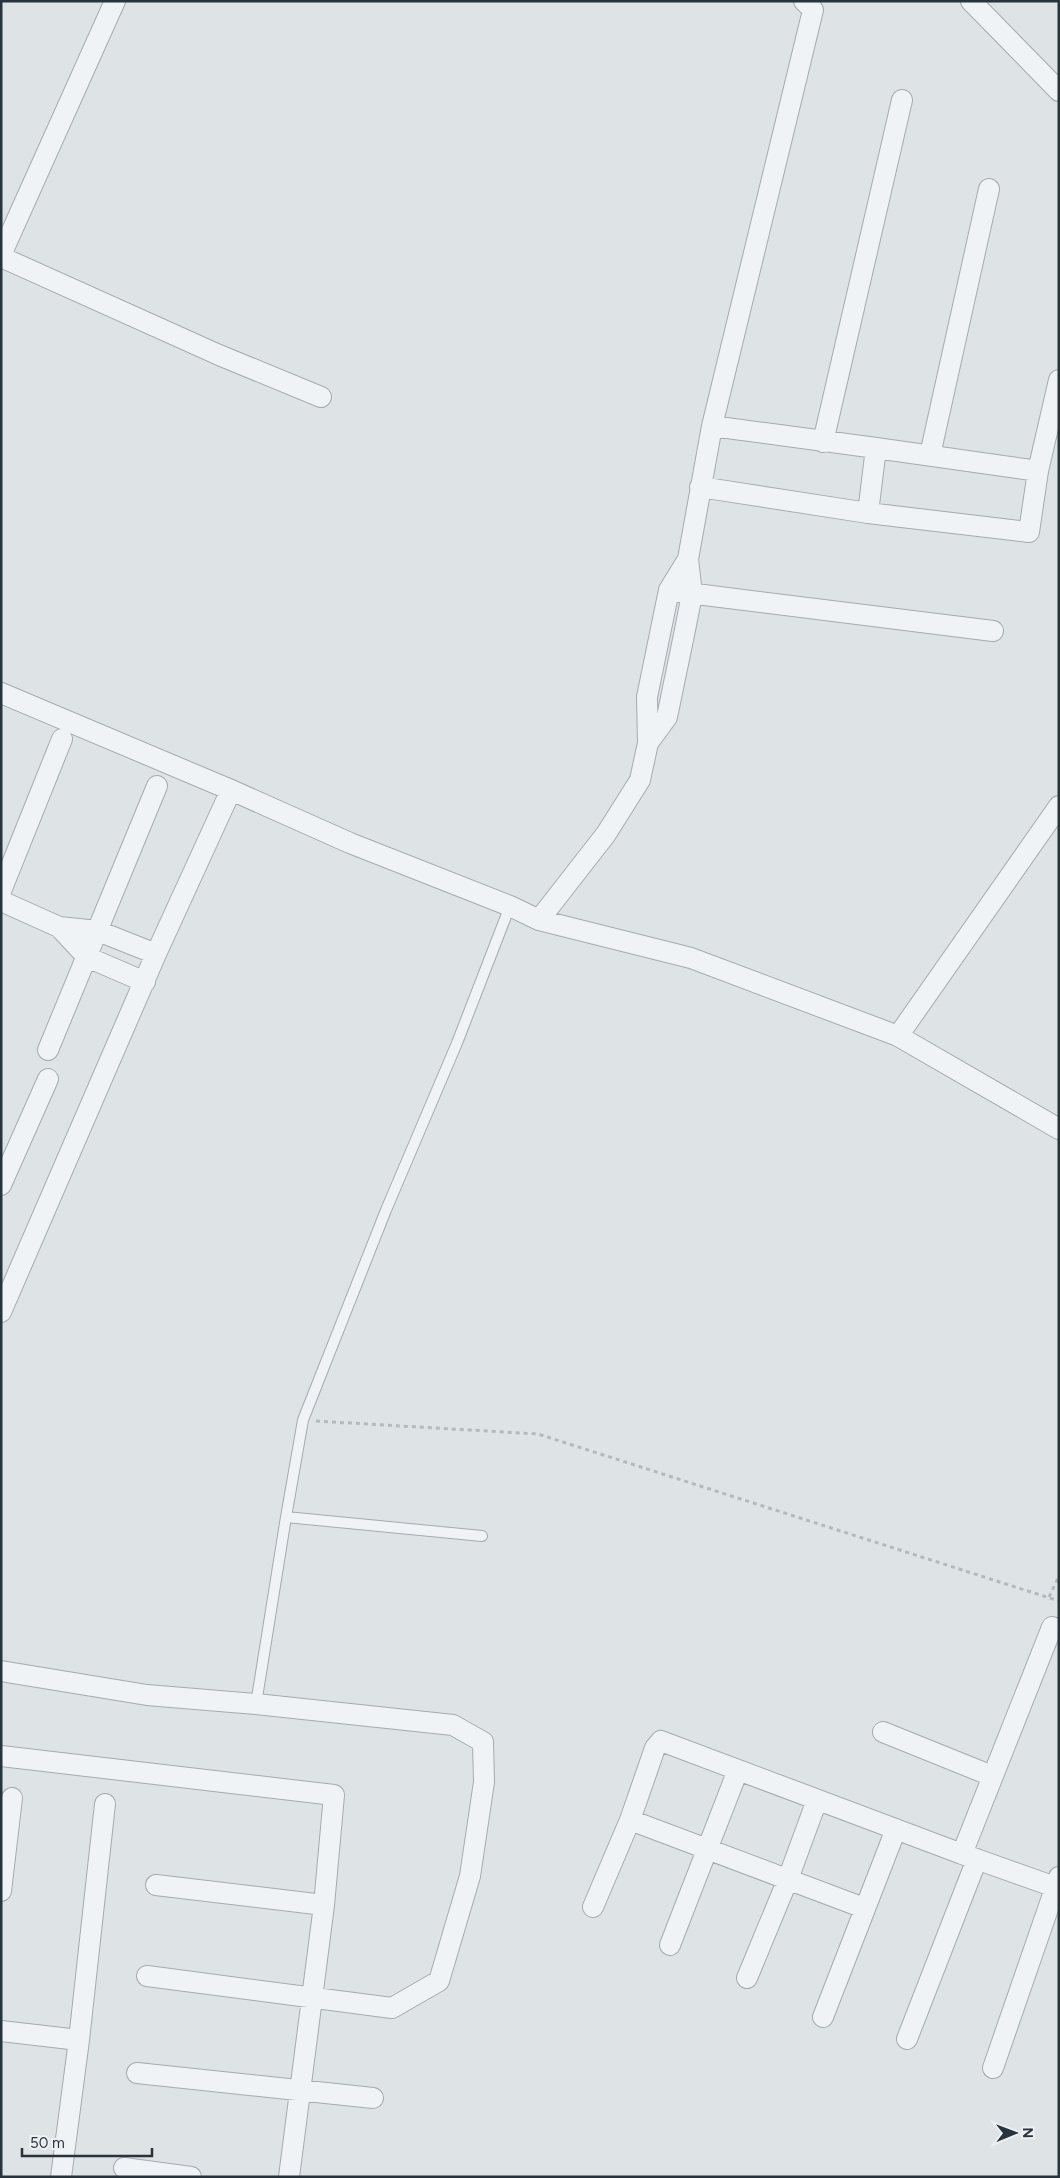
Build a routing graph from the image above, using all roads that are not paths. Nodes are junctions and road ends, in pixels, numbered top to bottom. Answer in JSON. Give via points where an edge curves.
{"nodes":[{"id":1,"x":115,"y":1,"type":"edge"},
{"id":2,"x":804,"y":1,"type":"edge"},
{"id":3,"x":971,"y":1,"type":"edge"},
{"id":4,"x":1059,"y":90,"type":"edge"},
{"id":5,"x":902,"y":100,"type":"dead end"},
{"id":6,"x":989,"y":189,"type":"dead end"},
{"id":7,"x":1,"y":256,"type":"edge"},
{"id":8,"x":1059,"y":380,"type":"edge"},
{"id":9,"x":321,"y":397,"type":"dead end"},
{"id":10,"x":712,"y":426,"type":"junction"},
{"id":11,"x":823,"y":442,"type":"junction"},
{"id":12,"x":876,"y":448,"type":"junction"},
{"id":13,"x":930,"y":455,"type":"junction"},
{"id":14,"x":1038,"y":471,"type":"junction"},
{"id":15,"x":700,"y":487,"type":"junction"},
{"id":16,"x":868,"y":513,"type":"junction"},
{"id":17,"x":688,"y":559,"type":"junction"},
{"id":18,"x":669,"y":590,"type":"junction"},
{"id":19,"x":692,"y":594,"type":"junction"},
{"id":20,"x":993,"y":631,"type":"dead end"},
{"id":21,"x":1,"y":693,"type":"edge"},
{"id":22,"x":62,"y":739,"type":"dead end"},
{"id":23,"x":648,"y":742,"type":"junction"},
{"id":24,"x":157,"y":786,"type":"dead end"},
{"id":25,"x":231,"y":790,"type":"junction"},
{"id":26,"x":1059,"y":806,"type":"edge"},
{"id":27,"x":1,"y":891,"type":"edge"},
{"id":28,"x":1,"y":901,"type":"edge"},
{"id":29,"x":510,"y":906,"type":"junction"},
{"id":30,"x":539,"y":920,"type":"junction"},
{"id":31,"x":59,"y":927,"type":"junction"},
{"id":32,"x":98,"y":931,"type":"junction"},
{"id":33,"x":156,"y":954,"type":"junction"},
{"id":34,"x":86,"y":957,"type":"junction"},
{"id":35,"x":145,"y":982,"type":"junction"},
{"id":36,"x":898,"y":1036,"type":"junction"},
{"id":37,"x":48,"y":1050,"type":"dead end"},
{"id":38,"x":48,"y":1079,"type":"dead end"},
{"id":39,"x":1059,"y":1129,"type":"edge"},
{"id":40,"x":1,"y":1185,"type":"edge"},
{"id":41,"x":8,"y":1281,"type":"edge"},
{"id":42,"x":2,"y":1307,"type":"edge"},
{"id":43,"x":286,"y":1517,"type":"junction"},
{"id":44,"x":482,"y":1536,"type":"dead end"},
{"id":45,"x":1052,"y":1627,"type":"dead end"},
{"id":46,"x":1,"y":1672,"type":"edge"},
{"id":47,"x":256,"y":1704,"type":"junction"},
{"id":48,"x":882,"y":1732,"type":"dead end"},
{"id":49,"x":1,"y":1756,"type":"edge"},
{"id":50,"x":738,"y":1770,"type":"junction"},
{"id":51,"x":992,"y":1776,"type":"junction"},
{"id":52,"x":12,"y":1798,"type":"dead end"},
{"id":53,"x":817,"y":1800,"type":"junction"},
{"id":54,"x":105,"y":1804,"type":"dead end"},
{"id":55,"x":630,"y":1820,"type":"junction"},
{"id":56,"x":896,"y":1829,"type":"junction"},
{"id":57,"x":707,"y":1848,"type":"junction"},
{"id":58,"x":970,"y":1857,"type":"junction"},
{"id":59,"x":788,"y":1879,"type":"junction"},
{"id":60,"x":1057,"y":1882,"type":"edge"},
{"id":61,"x":156,"y":1885,"type":"dead end"},
{"id":62,"x":1,"y":1891,"type":"edge"},
{"id":63,"x":324,"y":1905,"type":"junction"},
{"id":64,"x":593,"y":1907,"type":"dead end"},
{"id":65,"x":864,"y":1908,"type":"junction"},
{"id":66,"x":670,"y":1945,"type":"dead end"},
{"id":67,"x":147,"y":1976,"type":"dead end"},
{"id":68,"x":747,"y":1978,"type":"dead end"},
{"id":69,"x":312,"y":1998,"type":"junction"},
{"id":70,"x":823,"y":2017,"type":"dead end"},
{"id":71,"x":1,"y":2031,"type":"edge"},
{"id":72,"x":907,"y":2039,"type":"dead end"},
{"id":73,"x":79,"y":2040,"type":"junction"},
{"id":74,"x":993,"y":2068,"type":"dead end"},
{"id":75,"x":136,"y":2073,"type":"dead end"},
{"id":76,"x":300,"y":2090,"type":"junction"},
{"id":77,"x":373,"y":2098,"type":"dead end"},
{"id":78,"x":124,"y":2168,"type":"dead end"},
{"id":79,"x":61,"y":2177,"type":"edge"},
{"id":80,"x":191,"y":2177,"type":"edge"},
{"id":81,"x":289,"y":2177,"type":"edge"}],
"edges":[{"from":1,"to":7,"type":"street"},
{"from":2,"to":10,"type":"street","via":[[813,10]]},
{"from":3,"to":4,"type":"street"},
{"from":5,"to":11,"type":"street"},
{"from":6,"to":13,"type":"street"},
{"from":7,"to":9,"type":"street","via":[[219,355]]},
{"from":8,"to":14,"type":"street"},
{"from":10,"to":11,"type":"street"},
{"from":10,"to":15,"type":"street"},
{"from":11,"to":12,"type":"street"},
{"from":12,"to":13,"type":"street"},
{"from":12,"to":16,"type":"street"},
{"from":13,"to":14,"type":"street"},
{"from":14,"to":16,"type":"street","via":[[1029,532]]},
{"from":15,"to":16,"type":"street"},
{"from":15,"to":17,"type":"street"},
{"from":17,"to":18,"type":"street"},
{"from":17,"to":19,"type":"street"},
{"from":18,"to":19,"type":"street"},
{"from":18,"to":23,"type":"street","via":[[647,698]]},
{"from":19,"to":20,"type":"street"},
{"from":19,"to":23,"type":"street","via":[[667,717]]},
{"from":21,"to":25,"type":"street"},
{"from":22,"to":27,"type":"street"},
{"from":23,"to":30,"type":"street","via":[[640,780],[606,834]]},
{"from":24,"to":32,"type":"street"},
{"from":25,"to":29,"type":"street"},
{"from":25,"to":33,"type":"street"},
{"from":26,"to":36,"type":"street"},
{"from":28,"to":31,"type":"street"},
{"from":29,"to":30,"type":"street"},
{"from":29,"to":43,"type":"lane","via":[[303,1420]]},
{"from":30,"to":36,"type":"street","via":[[691,958]]},
{"from":31,"to":32,"type":"street"},
{"from":31,"to":34,"type":"street"},
{"from":32,"to":33,"type":"street"},
{"from":32,"to":34,"type":"street"},
{"from":33,"to":35,"type":"street"},
{"from":34,"to":35,"type":"street"},
{"from":34,"to":37,"type":"street"},
{"from":35,"to":41,"type":"street"},
{"from":36,"to":39,"type":"street"},
{"from":38,"to":40,"type":"street"},
{"from":41,"to":42,"type":"street"},
{"from":43,"to":44,"type":"lane"},
{"from":43,"to":47,"type":"lane"},
{"from":45,"to":51,"type":"street"},
{"from":46,"to":47,"type":"street","via":[[147,1695]]},
{"from":47,"to":69,"type":"street","via":[[453,1725],[483,1742],[484,1782],[470,1876],[439,1981],[392,2008]]},
{"from":48,"to":51,"type":"street"},
{"from":49,"to":63,"type":"street","via":[[334,1795]]},
{"from":50,"to":53,"type":"street"},
{"from":50,"to":55,"type":"street","via":[[661,1741],[655,1748]]},
{"from":50,"to":57,"type":"street"},
{"from":51,"to":58,"type":"street"},
{"from":52,"to":62,"type":"street"},
{"from":53,"to":56,"type":"street"},
{"from":53,"to":59,"type":"street"},
{"from":54,"to":73,"type":"street"},
{"from":55,"to":57,"type":"street"},
{"from":55,"to":64,"type":"street"},
{"from":56,"to":58,"type":"street"},
{"from":56,"to":65,"type":"street"},
{"from":57,"to":59,"type":"street"},
{"from":57,"to":66,"type":"street"},
{"from":58,"to":60,"type":"street"},
{"from":58,"to":72,"type":"street"},
{"from":59,"to":65,"type":"street"},
{"from":59,"to":68,"type":"street"},
{"from":60,"to":74,"type":"street"},
{"from":61,"to":63,"type":"street"},
{"from":63,"to":69,"type":"street"},
{"from":65,"to":70,"type":"street"},
{"from":67,"to":69,"type":"street"},
{"from":69,"to":76,"type":"street"},
{"from":71,"to":73,"type":"street"},
{"from":73,"to":79,"type":"street"},
{"from":75,"to":76,"type":"street"},
{"from":76,"to":77,"type":"street"},
{"from":76,"to":81,"type":"street"},
{"from":78,"to":80,"type":"street"}]}
